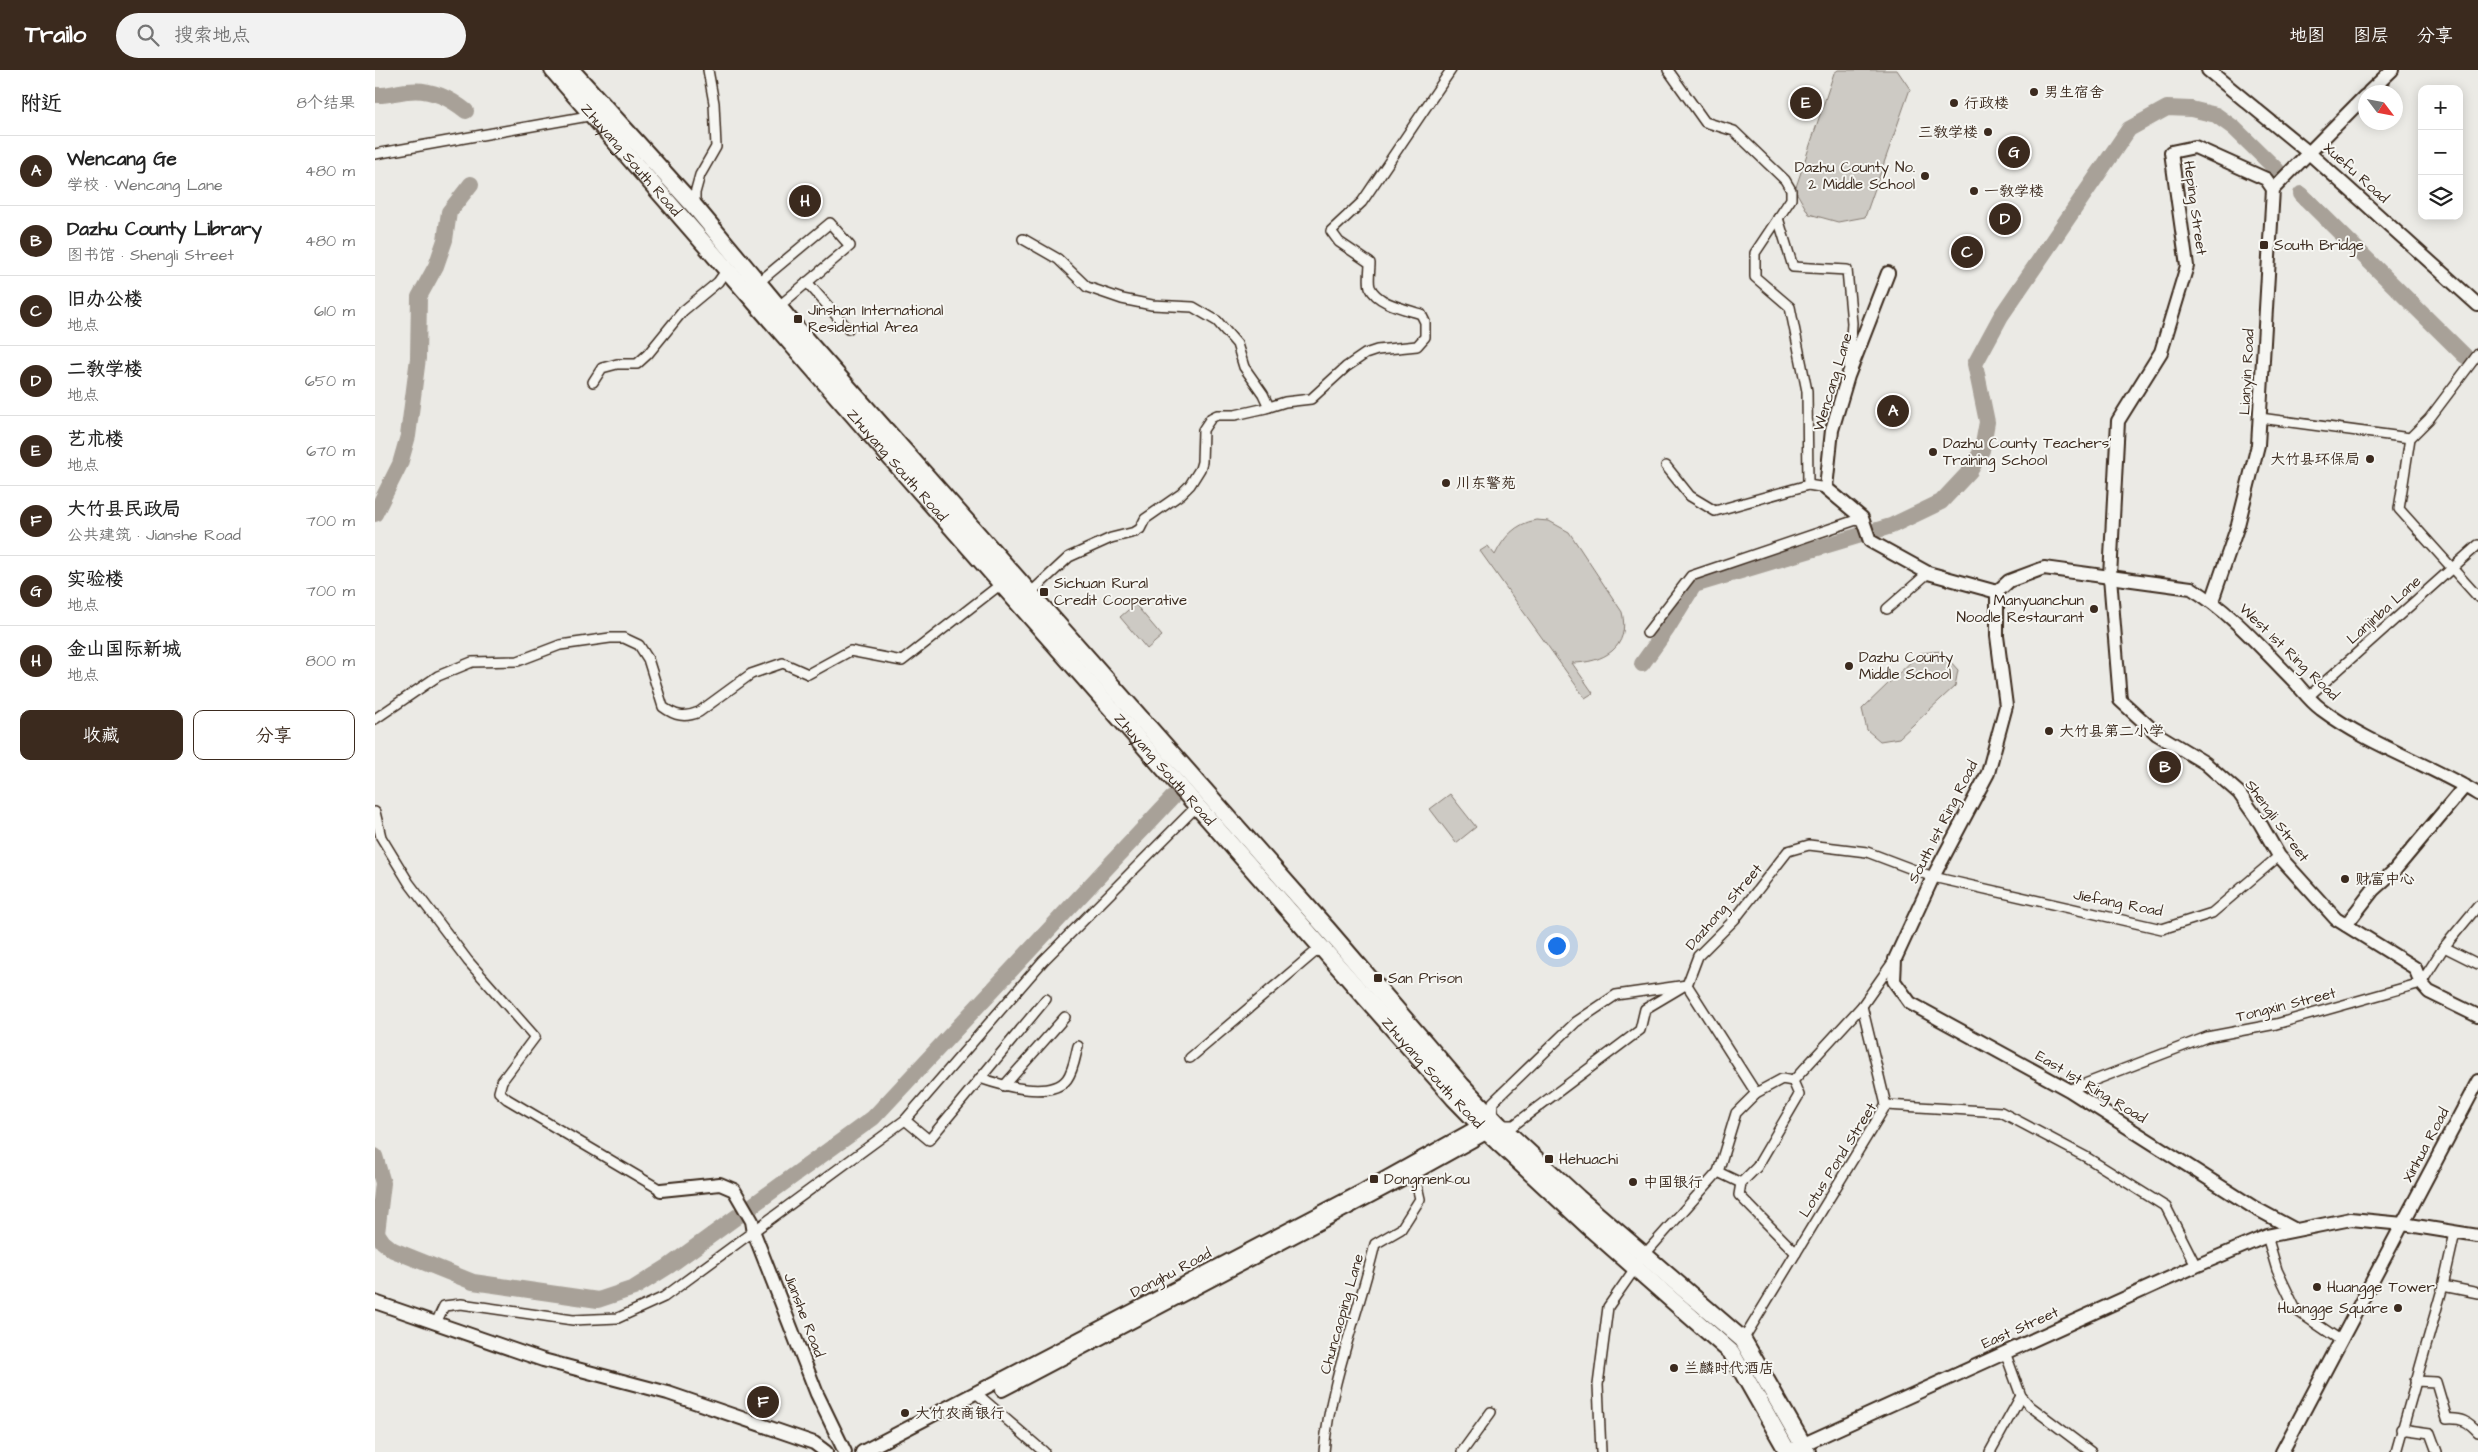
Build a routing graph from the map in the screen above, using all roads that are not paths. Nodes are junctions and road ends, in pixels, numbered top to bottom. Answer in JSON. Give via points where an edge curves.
{"nodes":[{"id":1,"x":553,"y":70,"type":"edge"},
{"id":2,"x":571,"y":70,"type":"edge"},
{"id":3,"x":708,"y":70,"type":"edge"},
{"id":4,"x":1451,"y":70,"type":"edge"},
{"id":5,"x":1668,"y":70,"type":"edge"},
{"id":6,"x":2208,"y":70,"type":"edge"},
{"id":7,"x":2392,"y":70,"type":"edge"},
{"id":8,"x":2376,"y":85,"type":"edge"},
{"id":9,"x":2358,"y":103,"type":"edge"},
{"id":10,"x":608,"y":110,"type":"junction"},
{"id":11,"x":592,"y":116,"type":"junction"},
{"id":12,"x":2309,"y":153,"type":"junction"},
{"id":13,"x":375,"y":154,"type":"edge"},
{"id":14,"x":2273,"y":189,"type":"junction"},
{"id":15,"x":695,"y":207,"type":"junction"},
{"id":16,"x":1778,"y":218,"type":"junction"},
{"id":17,"x":1023,"y":239,"type":"dead end"},
{"id":18,"x":732,"y":265,"type":"junction"},
{"id":19,"x":1888,"y":273,"type":"dead end"},
{"id":20,"x":807,"y":282,"type":"junction"},
{"id":21,"x":758,"y":283,"type":"junction"},
{"id":22,"x":2478,"y":305,"type":"edge"},
{"id":23,"x":778,"y":307,"type":"junction"},
{"id":24,"x":847,"y":329,"type":"dead end"},
{"id":25,"x":2478,"y":354,"type":"edge"},
{"id":26,"x":1848,"y":376,"type":"junction"},
{"id":27,"x":593,"y":382,"type":"dead end"},
{"id":28,"x":1269,"y":407,"type":"junction"},
{"id":29,"x":2260,"y":418,"type":"junction"},
{"id":30,"x":2410,"y":438,"type":"junction"},
{"id":31,"x":1666,"y":466,"type":"dead end"},
{"id":32,"x":1808,"y":485,"type":"junction"},
{"id":33,"x":1826,"y":488,"type":"junction"},
{"id":34,"x":1862,"y":518,"type":"junction"},
{"id":35,"x":2478,"y":545,"type":"edge"},
{"id":36,"x":2451,"y":568,"type":"junction"},
{"id":37,"x":1928,"y":573,"type":"junction"},
{"id":38,"x":2110,"y":577,"type":"junction"},
{"id":39,"x":1001,"y":584,"type":"junction"},
{"id":40,"x":1997,"y":592,"type":"junction"},
{"id":41,"x":2478,"y":597,"type":"edge"},
{"id":42,"x":1024,"y":599,"type":"junction"},
{"id":43,"x":2212,"y":600,"type":"junction"},
{"id":44,"x":1887,"y":609,"type":"dead end"},
{"id":45,"x":1647,"y":633,"type":"dead end"},
{"id":46,"x":2309,"y":696,"type":"junction"},
{"id":47,"x":375,"y":718,"type":"edge"},
{"id":48,"x":2465,"y":786,"type":"junction"},
{"id":49,"x":2478,"y":794,"type":"edge"},
{"id":50,"x":1197,"y":806,"type":"junction"},
{"id":51,"x":375,"y":812,"type":"edge"},
{"id":52,"x":2279,"y":856,"type":"junction"},
{"id":53,"x":1933,"y":877,"type":"junction"},
{"id":54,"x":2478,"y":906,"type":"edge"},
{"id":55,"x":2346,"y":925,"type":"junction"},
{"id":56,"x":2444,"y":947,"type":"junction"},
{"id":57,"x":1321,"y":948,"type":"junction"},
{"id":58,"x":1895,"y":958,"type":"junction"},
{"id":59,"x":2478,"y":964,"type":"edge"},
{"id":60,"x":2421,"y":982,"type":"junction"},
{"id":61,"x":1687,"y":985,"type":"junction"},
{"id":62,"x":1046,"y":999,"type":"dead end"},
{"id":63,"x":1862,"y":1006,"type":"junction"},
{"id":64,"x":2478,"y":1016,"type":"edge"},
{"id":65,"x":1065,"y":1017,"type":"dead end"},
{"id":66,"x":1078,"y":1046,"type":"dead end"},
{"id":67,"x":1190,"y":1058,"type":"dead end"},
{"id":68,"x":980,"y":1078,"type":"junction"},
{"id":69,"x":1793,"y":1081,"type":"junction"},
{"id":70,"x":2478,"y":1081,"type":"edge"},
{"id":71,"x":1005,"y":1086,"type":"junction"},
{"id":72,"x":2069,"y":1090,"type":"junction"},
{"id":73,"x":1756,"y":1093,"type":"junction"},
{"id":74,"x":1886,"y":1105,"type":"junction"},
{"id":75,"x":905,"y":1120,"type":"junction"},
{"id":76,"x":1490,"y":1126,"type":"junction"},
{"id":77,"x":1718,"y":1172,"type":"junction"},
{"id":78,"x":1414,"y":1174,"type":"junction"},
{"id":79,"x":1741,"y":1183,"type":"junction"},
{"id":80,"x":661,"y":1190,"type":"joint"},
{"id":81,"x":2403,"y":1224,"type":"junction"},
{"id":82,"x":750,"y":1229,"type":"junction"},
{"id":83,"x":2294,"y":1229,"type":"junction"},
{"id":84,"x":2455,"y":1233,"type":"junction"},
{"id":85,"x":2267,"y":1236,"type":"junction"},
{"id":86,"x":2478,"y":1236,"type":"edge"},
{"id":87,"x":1796,"y":1253,"type":"junction"},
{"id":88,"x":1645,"y":1254,"type":"junction"},
{"id":89,"x":2196,"y":1266,"type":"junction"},
{"id":90,"x":1635,"y":1268,"type":"junction"},
{"id":91,"x":2443,"y":1286,"type":"junction"},
{"id":92,"x":2478,"y":1293,"type":"edge"},
{"id":93,"x":375,"y":1302,"type":"edge"},
{"id":94,"x":436,"y":1323,"type":"junction"},
{"id":95,"x":1743,"y":1340,"type":"junction"},
{"id":96,"x":2341,"y":1340,"type":"junction"},
{"id":97,"x":2005,"y":1352,"type":"junction"},
{"id":98,"x":2415,"y":1381,"type":"junction"},
{"id":99,"x":2021,"y":1396,"type":"junction"},
{"id":100,"x":979,"y":1397,"type":"junction"},
{"id":101,"x":1491,"y":1412,"type":"dead end"},
{"id":102,"x":2401,"y":1429,"type":"junction"},
{"id":103,"x":2478,"y":1432,"type":"edge"},
{"id":104,"x":1805,"y":1448,"type":"edge"},
{"id":105,"x":826,"y":1452,"type":"edge"},
{"id":106,"x":836,"y":1452,"type":"edge"},
{"id":107,"x":845,"y":1452,"type":"edge"},
{"id":108,"x":862,"y":1452,"type":"edge"},
{"id":109,"x":880,"y":1452,"type":"edge"},
{"id":110,"x":1044,"y":1452,"type":"edge"},
{"id":111,"x":1324,"y":1452,"type":"edge"},
{"id":112,"x":1462,"y":1452,"type":"edge"},
{"id":113,"x":1601,"y":1452,"type":"edge"},
{"id":114,"x":1787,"y":1452,"type":"edge"},
{"id":115,"x":1990,"y":1452,"type":"edge"},
{"id":116,"x":2091,"y":1452,"type":"edge"},
{"id":117,"x":2282,"y":1452,"type":"edge"},
{"id":118,"x":2396,"y":1452,"type":"edge"},
{"id":119,"x":2437,"y":1452,"type":"edge"}],
"edges":[{"from":1,"to":11,"type":"highway","name":"Zhuyang South Road"},
{"from":2,"to":10,"type":"highway","name":"Zhuyang South Road"},
{"from":3,"to":15,"type":"street","via":[[714,103],[716,147],[700,175]]},
{"from":4,"to":28,"type":"street","via":[[1362,202],[1331,231],[1339,242],[1370,264],[1370,286],[1375,293],[1392,305],[1421,314],[1425,322],[1425,338],[1417,346],[1365,354],[1311,399]]},
{"from":5,"to":16,"type":"street","via":[[1705,122],[1734,131],[1785,180],[1791,190],[1791,200]]},
{"from":6,"to":12,"type":"street","name":"Xuefu Road"},
{"from":7,"to":8,"type":"street"},
{"from":9,"to":12,"type":"street"},
{"from":10,"to":11,"type":"street"},
{"from":10,"to":15,"type":"highway","name":"Zhuyang South Road"},
{"from":11,"to":13,"type":"street"},
{"from":11,"to":18,"type":"highway","name":"Zhuyang South Road"},
{"from":12,"to":14,"type":"street"},
{"from":12,"to":22,"type":"street","name":"Xuefu Road"},
{"from":14,"to":29,"type":"street","name":"Lianyin Road"},
{"from":14,"to":38,"type":"street","name":"Heping Street","via":[[2266,179],[2195,147],[2171,152],[2187,266],[2161,352],[2118,421]]},
{"from":15,"to":18,"type":"highway","name":"Zhuyang South Road"},
{"from":16,"to":26,"type":"street","via":[[1793,266],[1847,270],[1852,323]]},
{"from":16,"to":32,"type":"street","via":[[1755,253],[1755,277],[1790,307],[1807,391]]},
{"from":17,"to":28,"type":"street","via":[[1058,259],[1087,287],[1152,305],[1193,307],[1217,321],[1237,344],[1244,367]]},
{"from":18,"to":21,"type":"highway","name":"Zhuyang South Road"},
{"from":18,"to":27,"type":"street","via":[[718,282],[683,311],[637,364],[602,368]]},
{"from":18,"to":39,"type":"highway","name":"Zhuyang South Road"},
{"from":19,"to":26,"type":"street","name":"Wencang Lane"},
{"from":20,"to":21,"type":"street","via":[[850,246],[830,223]]},
{"from":20,"to":23,"type":"street"},
{"from":20,"to":24,"type":"street"},
{"from":21,"to":23,"type":"highway","name":"Zhuyang South Road"},
{"from":23,"to":42,"type":"highway","name":"Zhuyang South Road"},
{"from":25,"to":30,"type":"street","via":[[2429,419]]},
{"from":26,"to":33,"type":"street","name":"Wencang Lane","via":[[1832,430]]},
{"from":28,"to":42,"type":"street","via":[[1211,418],[1203,430],[1202,462],[1185,490],[1145,519],[1135,532],[1111,538],[1069,558]]},
{"from":29,"to":30,"type":"street"},
{"from":29,"to":43,"type":"street","name":"Lianyin Road","via":[[2258,445],[2238,525]]},
{"from":30,"to":36,"type":"street","via":[[2399,509]]},
{"from":31,"to":32,"type":"street","via":[[1690,496],[1715,511]]},
{"from":32,"to":33,"type":"street"},
{"from":33,"to":34,"type":"street"},
{"from":34,"to":37,"type":"street","via":[[1871,541]]},
{"from":34,"to":45,"type":"street","via":[[1691,576]]},
{"from":35,"to":36,"type":"street","name":"Lanjinba Lane"},
{"from":36,"to":41,"type":"street"},
{"from":36,"to":46,"type":"street","name":"Lanjinba Lane"},
{"from":37,"to":40,"type":"street"},
{"from":37,"to":44,"type":"street"},
{"from":38,"to":40,"type":"street","via":[[2045,568],[2009,581]]},
{"from":38,"to":43,"type":"street","via":[[2191,588]]},
{"from":38,"to":52,"type":"street","name":"Shengli Street","via":[[2120,700],[2157,734],[2205,763],[2239,793]]},
{"from":39,"to":42,"type":"highway","name":"Zhuyang South Road"},
{"from":39,"to":47,"type":"street","via":[[902,661],[850,651],[808,674],[783,663],[751,674],[690,716],[680,716],[663,707],[639,645],[625,638],[610,638],[560,645],[518,661],[472,662],[438,676]]},
{"from":40,"to":53,"type":"street","name":"South 1st Ring Road","via":[[1997,636],[2006,706],[1988,773]]},
{"from":42,"to":50,"type":"highway","name":"Zhuyang South Road"},
{"from":42,"to":76,"type":"highway","name":"Zhuyang South Road"},
{"from":43,"to":46,"type":"street","name":"West 1st Ring Road"},
{"from":46,"to":48,"type":"street","name":"West 1st Ring Road","via":[[2319,708],[2365,737]]},
{"from":48,"to":49,"type":"street","name":"West 1st Ring Road"},
{"from":48,"to":55,"type":"street"},
{"from":50,"to":57,"type":"highway","name":"Zhuyang South Road"},
{"from":50,"to":75,"type":"street","via":[[1043,961]]},
{"from":51,"to":80,"type":"street","via":[[381,837],[409,883],[468,961],[535,1037],[502,1081],[499,1092]]},
{"from":52,"to":53,"type":"street","name":"Jiefang Road","via":[[2213,912],[2162,929]]},
{"from":52,"to":55,"type":"street","name":"Shengli Street"},
{"from":53,"to":58,"type":"street","name":"South 1st Ring Road"},
{"from":53,"to":61,"type":"street","name":"Dazhong Street","via":[[1867,852],[1809,845],[1788,851],[1735,919],[1697,956]]},
{"from":54,"to":56,"type":"street"},
{"from":55,"to":60,"type":"street","name":"Shengli Street","via":[[2415,968]]},
{"from":56,"to":59,"type":"street"},
{"from":56,"to":60,"type":"street"},
{"from":57,"to":67,"type":"street"},
{"from":57,"to":76,"type":"highway","name":"Zhuyang South Road"},
{"from":58,"to":63,"type":"street"},
{"from":58,"to":72,"type":"street","name":"East 1st Ring Road","via":[[1894,981],[1910,1002]]},
{"from":60,"to":64,"type":"street","name":"Shengli Street","via":[[2429,992]]},
{"from":60,"to":72,"type":"street","name":"Tongxin Street","via":[[2276,1024],[2207,1037]]},
{"from":61,"to":73,"type":"street"},
{"from":61,"to":76,"type":"street","via":[[1645,1009],[1640,1030],[1513,1125]]},
{"from":61,"to":76,"type":"street","via":[[1616,995],[1576,1022],[1493,1102]]},
{"from":62,"to":68,"type":"street"},
{"from":63,"to":69,"type":"street"},
{"from":63,"to":74,"type":"street"},
{"from":65,"to":71,"type":"street"},
{"from":66,"to":71,"type":"street","via":[[1073,1068],[1065,1081],[1041,1091]]},
{"from":68,"to":71,"type":"street"},
{"from":68,"to":75,"type":"street","via":[[929,1140]]},
{"from":69,"to":73,"type":"street","via":[[1782,1079]]},
{"from":69,"to":79,"type":"street","via":[[1799,1095],[1757,1167]]},
{"from":70,"to":81,"type":"street","name":"Xinhua Road"},
{"from":72,"to":83,"type":"street","name":"East 1st Ring Road","via":[[2253,1207]]},
{"from":73,"to":77,"type":"street","via":[[1736,1113]]},
{"from":74,"to":87,"type":"street","name":"Lotus Pond Street"},
{"from":74,"to":89,"type":"street","name":"Lotus Pond Street","via":[[2001,1112],[2086,1157],[2166,1207]]},
{"from":75,"to":82,"type":"street"},
{"from":76,"to":78,"type":"street","name":"Donghu Road"},
{"from":76,"to":88,"type":"highway","name":"Zhuyang South Road"},
{"from":76,"to":90,"type":"highway","name":"Zhuyang South Road"},
{"from":76,"to":100,"type":"street","name":"Donghu Road"},
{"from":77,"to":79,"type":"street"},
{"from":77,"to":88,"type":"street"},
{"from":78,"to":100,"type":"street","name":"Donghu Road"},
{"from":78,"to":111,"type":"street","name":"Chuncaoping Lane","via":[[1420,1199],[1401,1229],[1375,1244],[1341,1360]]},
{"from":79,"to":87,"type":"street","via":[[1739,1195]]},
{"from":80,"to":82,"type":"street","name":"Jianshe Road","via":[[719,1184],[731,1192]]},
{"from":81,"to":83,"type":"street","name":"East Street","via":[[2351,1220]]},
{"from":81,"to":84,"type":"street","name":"East Street"},
{"from":81,"to":96,"type":"street","name":"Xinhua Road"},
{"from":82,"to":94,"type":"street","via":[[664,1297],[618,1318],[573,1320],[461,1304],[444,1306]]},
{"from":82,"to":106,"type":"street","name":"Jianshe Road","via":[[808,1393]]},
{"from":82,"to":107,"type":"street","name":"Jianshe Road","via":[[817,1394]]},
{"from":83,"to":85,"type":"street","name":"East Street"},
{"from":84,"to":86,"type":"street","name":"East Street"},
{"from":84,"to":91,"type":"street"},
{"from":85,"to":89,"type":"street","name":"East Street"},
{"from":85,"to":96,"type":"street","via":[[2277,1270],[2296,1310]]},
{"from":87,"to":95,"type":"street","name":"Lotus Pond Street"},
{"from":88,"to":90,"type":"street"},
{"from":88,"to":95,"type":"highway","name":"Zhuyang South Road"},
{"from":89,"to":97,"type":"street","name":"East Street"},
{"from":90,"to":113,"type":"street","via":[[1608,1307],[1598,1386]]},
{"from":90,"to":114,"type":"highway","name":"Zhuyang South Road","via":[[1731,1352]]},
{"from":91,"to":92,"type":"street"},
{"from":91,"to":98,"type":"street"},
{"from":93,"to":94,"type":"street"},
{"from":94,"to":105,"type":"street","via":[[543,1360],[668,1393],[814,1443]]},
{"from":95,"to":104,"type":"highway","name":"Zhuyang South Road"},
{"from":96,"to":117,"type":"street","name":"Xinhua Road"},
{"from":97,"to":99,"type":"street"},
{"from":97,"to":104,"type":"street","name":"East Street"},
{"from":98,"to":102,"type":"street"},
{"from":98,"to":103,"type":"street","via":[[2436,1382],[2447,1419],[2469,1421]]},
{"from":99,"to":115,"type":"street"},
{"from":99,"to":116,"type":"street"},
{"from":100,"to":108,"type":"street","name":"Donghu Road"},
{"from":100,"to":109,"type":"street","name":"Donghu Road"},
{"from":100,"to":110,"type":"street"},
{"from":101,"to":112,"type":"street"},
{"from":102,"to":118,"type":"street"},
{"from":102,"to":119,"type":"street","via":[[2431,1433]]},
{"from":104,"to":114,"type":"street","name":"East Street"}]}
